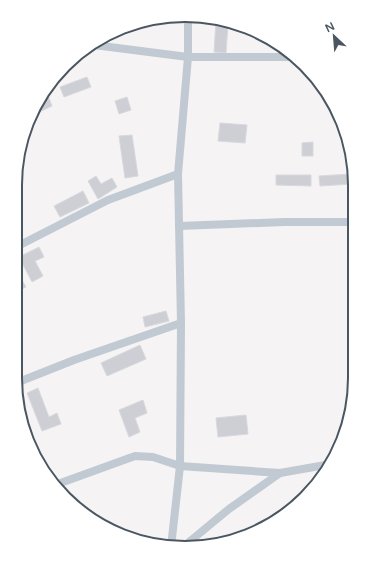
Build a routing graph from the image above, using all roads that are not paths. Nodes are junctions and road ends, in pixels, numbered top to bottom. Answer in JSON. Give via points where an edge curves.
{"nodes":[{"id":1,"x":188,"y":22,"type":"edge"},
{"id":2,"x":100,"y":46,"type":"edge"},
{"id":3,"x":188,"y":57,"type":"junction"},
{"id":4,"x":285,"y":57,"type":"edge"},
{"id":5,"x":178,"y":174,"type":"junction"},
{"id":6,"x":348,"y":222,"type":"edge"},
{"id":7,"x":179,"y":226,"type":"junction"},
{"id":8,"x":22,"y":244,"type":"edge"},
{"id":9,"x":181,"y":322,"type":"junction"},
{"id":10,"x":22,"y":381,"type":"edge"},
{"id":11,"x":323,"y":465,"type":"edge"},
{"id":12,"x":180,"y":466,"type":"junction"},
{"id":13,"x":280,"y":472,"type":"junction"},
{"id":14,"x":60,"y":483,"type":"edge"},
{"id":15,"x":172,"y":541,"type":"edge"},
{"id":16,"x":190,"y":541,"type":"edge"}],
"edges":[{"from":1,"to":3,"type":"street"},
{"from":2,"to":3,"type":"street"},
{"from":3,"to":4,"type":"street"},
{"from":3,"to":5,"type":"street"},
{"from":5,"to":7,"type":"street"},
{"from":5,"to":8,"type":"street","via":[[108,200]]},
{"from":6,"to":7,"type":"street"},
{"from":7,"to":9,"type":"street"},
{"from":9,"to":10,"type":"street"},
{"from":9,"to":12,"type":"street"},
{"from":11,"to":13,"type":"street"},
{"from":12,"to":13,"type":"street"},
{"from":12,"to":14,"type":"street","via":[[153,457],[134,456]]},
{"from":12,"to":15,"type":"street"},
{"from":13,"to":16,"type":"street"}]}
